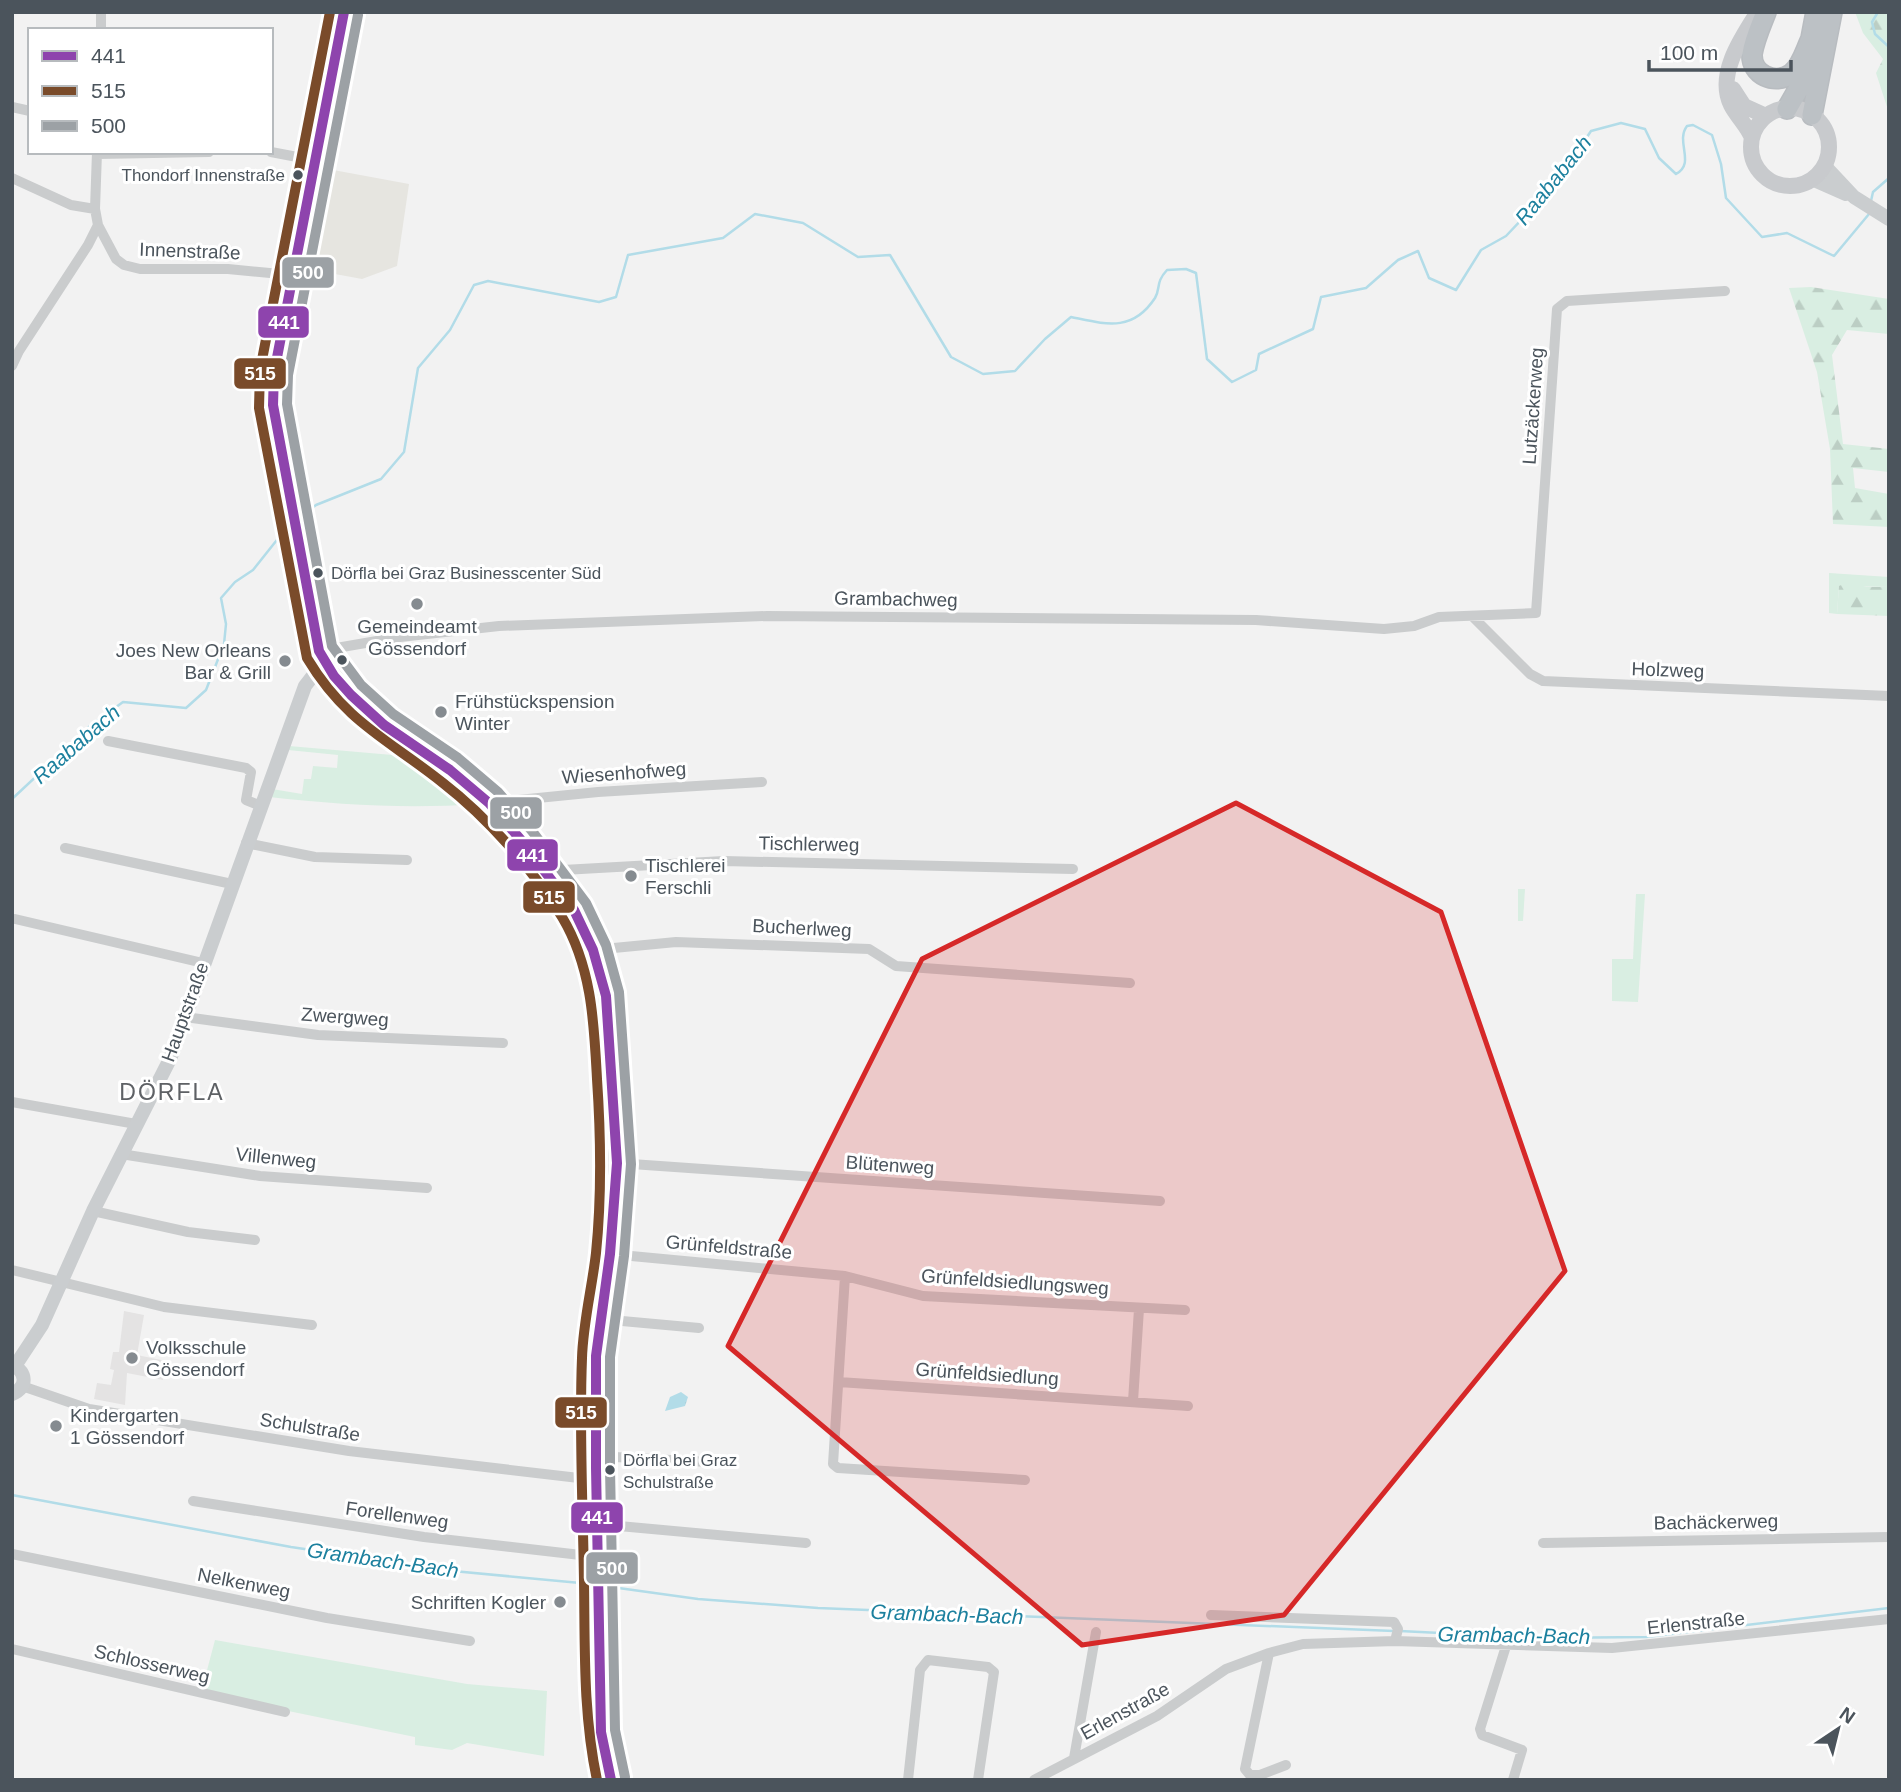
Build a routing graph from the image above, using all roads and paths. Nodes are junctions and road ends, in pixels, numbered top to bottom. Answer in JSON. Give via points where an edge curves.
{"nodes":[{"id":1,"x":344,"y":12,"type":"edge"},
{"id":2,"x":1758,"y":12,"type":"edge"},
{"id":3,"x":1766,"y":12,"type":"edge"},
{"id":4,"x":1816,"y":12,"type":"edge"},
{"id":5,"x":1832,"y":12,"type":"edge"},
{"id":6,"x":1810,"y":41,"type":"junction"},
{"id":7,"x":1729,"y":76,"type":"junction"},
{"id":8,"x":1787,"y":108,"type":"junction"},
{"id":9,"x":1766,"y":116,"type":"junction"},
{"id":10,"x":1812,"y":116,"type":"junction"},
{"id":11,"x":1752,"y":138,"type":"junction"},
{"id":12,"x":273,"y":152,"type":"edge"},
{"id":13,"x":97,"y":154,"type":"edge"},
{"id":14,"x":313,"y":160,"type":"junction"},
{"id":15,"x":1824,"y":165,"type":"junction"},
{"id":16,"x":12,"y":178,"type":"edge"},
{"id":17,"x":1812,"y":179,"type":"junction"},
{"id":18,"x":1854,"y":197,"type":"junction"},
{"id":19,"x":95,"y":209,"type":"junction"},
{"id":20,"x":1885,"y":217,"type":"edge"},
{"id":21,"x":98,"y":225,"type":"junction"},
{"id":22,"x":88,"y":245,"type":"junction"},
{"id":23,"x":111,"y":250,"type":"junction"},
{"id":24,"x":291,"y":275,"type":"junction"},
{"id":25,"x":1726,"y":291,"type":"dead end"},
{"id":26,"x":12,"y":366,"type":"edge"},
{"id":27,"x":1472,"y":616,"type":"junction"},
{"id":28,"x":319,"y":651,"type":"junction"},
{"id":29,"x":329,"y":668,"type":"junction"},
{"id":30,"x":1889,"y":696,"type":"edge"},
{"id":31,"x":108,"y":741,"type":"dead end"},
{"id":32,"x":762,"y":782,"type":"dead end"},
{"id":33,"x":489,"y":803,"type":"junction"},
{"id":34,"x":261,"y":806,"type":"junction"},
{"id":35,"x":246,"y":843,"type":"junction"},
{"id":36,"x":65,"y":848,"type":"dead end"},
{"id":37,"x":407,"y":860,"type":"dead end"},
{"id":38,"x":1073,"y":869,"type":"dead end"},
{"id":39,"x":545,"y":871,"type":"junction"},
{"id":40,"x":232,"y":884,"type":"junction"},
{"id":41,"x":15,"y":919,"type":"dead end"},
{"id":42,"x":593,"y":950,"type":"junction"},
{"id":43,"x":203,"y":963,"type":"junction"},
{"id":44,"x":1130,"y":983,"type":"dead end"},
{"id":45,"x":185,"y":1017,"type":"junction"},
{"id":46,"x":503,"y":1043,"type":"dead end"},
{"id":47,"x":12,"y":1102,"type":"edge"},
{"id":48,"x":136,"y":1124,"type":"junction"},
{"id":49,"x":121,"y":1154,"type":"junction"},
{"id":50,"x":617,"y":1163,"type":"junction"},
{"id":51,"x":427,"y":1188,"type":"dead end"},
{"id":52,"x":1160,"y":1201,"type":"dead end"},
{"id":53,"x":93,"y":1212,"type":"junction"},
{"id":54,"x":255,"y":1240,"type":"dead end"},
{"id":55,"x":610,"y":1254,"type":"junction"},
{"id":56,"x":12,"y":1270,"type":"edge"},
{"id":57,"x":845,"y":1276,"type":"junction"},
{"id":58,"x":61,"y":1282,"type":"junction"},
{"id":59,"x":1139,"y":1309,"type":"junction"},
{"id":60,"x":1185,"y":1311,"type":"dead end"},
{"id":61,"x":600,"y":1319,"type":"junction"},
{"id":62,"x":312,"y":1325,"type":"dead end"},
{"id":63,"x":699,"y":1328,"type":"dead end"},
{"id":64,"x":14,"y":1365,"type":"edge"},
{"id":65,"x":839,"y":1382,"type":"junction"},
{"id":66,"x":17,"y":1390,"type":"edge"},
{"id":67,"x":1133,"y":1401,"type":"junction"},
{"id":68,"x":1188,"y":1406,"type":"dead end"},
{"id":69,"x":596,"y":1456,"type":"junction"},
{"id":70,"x":727,"y":1463,"type":"dead end"},
{"id":71,"x":596,"y":1480,"type":"junction"},
{"id":72,"x":1025,"y":1480,"type":"dead end"},
{"id":73,"x":193,"y":1502,"type":"dead end"},
{"id":74,"x":597,"y":1524,"type":"junction"},
{"id":75,"x":1889,"y":1537,"type":"edge"},
{"id":76,"x":806,"y":1543,"type":"dead end"},
{"id":77,"x":1543,"y":1543,"type":"dead end"},
{"id":78,"x":12,"y":1554,"type":"edge"},
{"id":79,"x":598,"y":1557,"type":"junction"},
{"id":80,"x":1211,"y":1615,"type":"dead end"},
{"id":81,"x":1889,"y":1619,"type":"edge"},
{"id":82,"x":1096,"y":1632,"type":"dead end"},
{"id":83,"x":1397,"y":1635,"type":"junction"},
{"id":84,"x":470,"y":1641,"type":"dead end"},
{"id":85,"x":1506,"y":1646,"type":"junction"},
{"id":86,"x":12,"y":1649,"type":"edge"},
{"id":87,"x":1269,"y":1653,"type":"junction"},
{"id":88,"x":285,"y":1712,"type":"dead end"},
{"id":89,"x":1074,"y":1758,"type":"junction"},
{"id":90,"x":1286,"y":1765,"type":"dead end"},
{"id":91,"x":611,"y":1780,"type":"edge"},
{"id":92,"x":908,"y":1780,"type":"edge"},
{"id":93,"x":978,"y":1780,"type":"edge"},
{"id":94,"x":1034,"y":1780,"type":"edge"},
{"id":95,"x":1513,"y":1780,"type":"edge"}],
"edges":[{"from":1,"to":14,"type":"main road"},
{"from":2,"to":7,"type":"main road","via":[[1737,47]]},
{"from":3,"to":6,"type":"highway","via":[[1752,53],[1761,74],[1776,79],[1790,75]]},
{"from":4,"to":6,"type":"highway"},
{"from":5,"to":10,"type":"highway"},
{"from":6,"to":8,"type":"highway","via":[[1803,80]]},
{"from":7,"to":9,"type":"main road","via":[[1744,106]]},
{"from":7,"to":11,"type":"main road","via":[[1730,103]]},
{"from":8,"to":9,"type":"main road"},
{"from":8,"to":10,"type":"main road"},
{"from":9,"to":11,"type":"main road"},
{"from":10,"to":15,"type":"main road","via":[[1828,137]]},
{"from":11,"to":17,"type":"main road","via":[[1754,160],[1767,178],[1786,186]]},
{"from":12,"to":14,"type":"street"},
{"from":13,"to":19,"type":"street","name":"Innenstraße"},
{"from":14,"to":24,"type":"main road"},
{"from":15,"to":17,"type":"main road"},
{"from":15,"to":18,"type":"main road"},
{"from":16,"to":19,"type":"street","via":[[71,205]]},
{"from":17,"to":18,"type":"main road"},
{"from":18,"to":20,"type":"main road"},
{"from":19,"to":21,"type":"street","name":"Innenstraße"},
{"from":21,"to":22,"type":"street"},
{"from":21,"to":23,"type":"street","name":"Innenstraße"},
{"from":22,"to":23,"type":"street","via":[[97,243]]},
{"from":22,"to":26,"type":"street"},
{"from":23,"to":24,"type":"street","name":"Innenstraße","via":[[124,265],[140,269]]},
{"from":24,"to":28,"type":"main road","via":[[273,405]]},
{"from":25,"to":27,"type":"street","name":"Lutzäckerweg","via":[[1567,301],[1557,309],[1536,613]]},
{"from":27,"to":28,"type":"street","name":"Grambachweg","via":[[1439,617],[1384,629],[1242,620],[767,616],[499,626]]},
{"from":27,"to":30,"type":"street","name":"Holzweg","via":[[1530,674],[1543,681]]},
{"from":28,"to":29,"type":"main road"},
{"from":29,"to":33,"type":"main road","via":[[384,725]]},
{"from":29,"to":34,"type":"main road","name":"Hauptstraße","via":[[305,685]]},
{"from":31,"to":34,"type":"street","via":[[246,768],[251,778],[246,800]]},
{"from":32,"to":33,"type":"street","name":"Wiesenhofweg"},
{"from":33,"to":39,"type":"main road"},
{"from":34,"to":35,"type":"main road","name":"Hauptstraße"},
{"from":35,"to":37,"type":"street","via":[[316,857]]},
{"from":35,"to":40,"type":"main road","name":"Hauptstraße"},
{"from":36,"to":40,"type":"street"},
{"from":38,"to":39,"type":"street","name":"Tischlerweg","via":[[724,861]]},
{"from":39,"to":42,"type":"main road","via":[[573,910]]},
{"from":40,"to":43,"type":"main road","name":"Hauptstraße"},
{"from":41,"to":43,"type":"street"},
{"from":42,"to":44,"type":"street","name":"Bucherlweg","via":[[676,942],[869,949],[896,966]]},
{"from":42,"to":50,"type":"main road","via":[[606,996]]},
{"from":43,"to":45,"type":"main road","name":"Hauptstraße"},
{"from":45,"to":46,"type":"street","name":"Zwergweg","via":[[318,1035]]},
{"from":45,"to":48,"type":"main road","name":"Hauptstraße","via":[[170,1059]]},
{"from":47,"to":48,"type":"street"},
{"from":48,"to":49,"type":"main road","name":"Hauptstraße"},
{"from":49,"to":51,"type":"street","name":"Villenweg","via":[[260,1177]]},
{"from":49,"to":53,"type":"main road","name":"Hauptstraße"},
{"from":50,"to":52,"type":"street","name":"Blütenweg"},
{"from":50,"to":55,"type":"main road"},
{"from":53,"to":54,"type":"street","via":[[188,1232]]},
{"from":53,"to":58,"type":"main road","name":"Hauptstraße"},
{"from":55,"to":57,"type":"street","name":"Grünfeldstraße"},
{"from":55,"to":61,"type":"main road"},
{"from":56,"to":58,"type":"street"},
{"from":57,"to":59,"type":"street","name":"Grünfeldsiedlungsweg","via":[[923,1296]]},
{"from":57,"to":65,"type":"street"},
{"from":58,"to":62,"type":"street","via":[[164,1307]]},
{"from":58,"to":64,"type":"main road","name":"Hauptstraße","via":[[42,1325]]},
{"from":59,"to":60,"type":"street","name":"Grünfeldsiedlungsweg"},
{"from":59,"to":67,"type":"street"},
{"from":61,"to":63,"type":"street"},
{"from":61,"to":69,"type":"main road"},
{"from":64,"to":66,"type":"main road","name":"Hauptstraße","via":[[23,1373]]},
{"from":65,"to":67,"type":"street","name":"Grünfeldsiedlung"},
{"from":65,"to":72,"type":"street","via":[[832,1456],[838,1468]]},
{"from":66,"to":71,"type":"street","name":"Schulstraße","via":[[89,1409],[337,1450]]},
{"from":67,"to":68,"type":"street","name":"Grünfeldsiedlung"},
{"from":69,"to":70,"type":"street"},
{"from":69,"to":71,"type":"main road"},
{"from":71,"to":74,"type":"main road"},
{"from":73,"to":79,"type":"street","name":"Forellenweg","via":[[415,1536]]},
{"from":74,"to":76,"type":"street"},
{"from":74,"to":79,"type":"main road"},
{"from":75,"to":77,"type":"street","name":"Bachäckerweg"},
{"from":78,"to":84,"type":"street","name":"Nelkenweg","via":[[327,1618]]},
{"from":79,"to":91,"type":"main road","via":[[601,1732]]},
{"from":80,"to":83,"type":"street","name":"Erlenstraße","via":[[1394,1622]]},
{"from":81,"to":85,"type":"street","name":"Erlenstraße","via":[[1662,1645]]},
{"from":82,"to":89,"type":"street"},
{"from":83,"to":85,"type":"street","name":"Erlenstraße"},
{"from":83,"to":87,"type":"street","name":"Erlenstraße","via":[[1328,1641]]},
{"from":85,"to":95,"type":"street","via":[[1481,1732],[1522,1750]]},
{"from":86,"to":88,"type":"street","name":"Schlosserweg"},
{"from":87,"to":89,"type":"street","name":"Erlenstraße","via":[[1226,1669],[1157,1716]]},
{"from":87,"to":90,"type":"street","via":[[1245,1769],[1250,1775],[1260,1775]]},
{"from":89,"to":94,"type":"street","name":"Erlenstraße"},
{"from":92,"to":93,"type":"street","via":[[920,1670],[928,1660],[988,1667],[995,1672]]}]}
